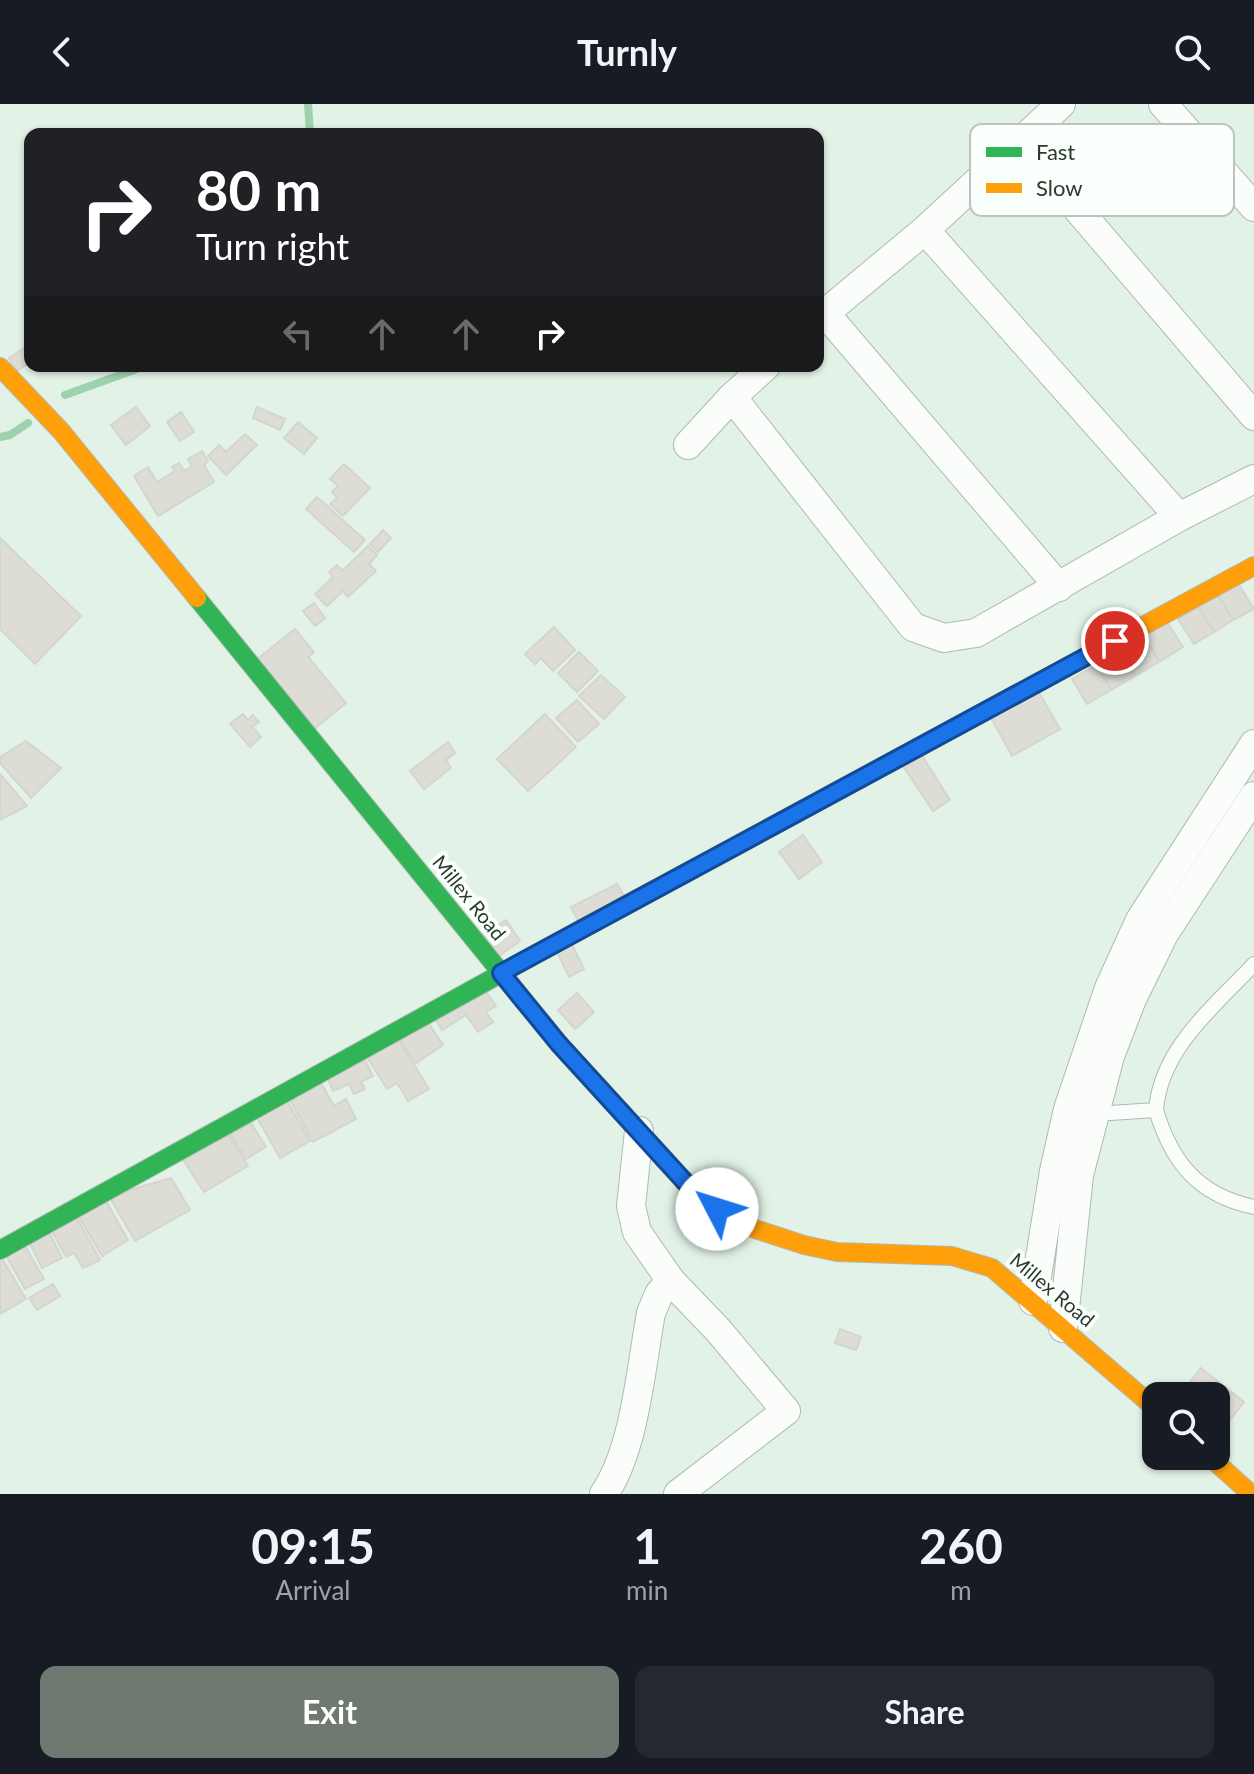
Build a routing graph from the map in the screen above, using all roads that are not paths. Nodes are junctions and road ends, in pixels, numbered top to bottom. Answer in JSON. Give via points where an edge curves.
{"nodes":[{"id":1,"x":1061,"y":104,"type":"edge"},
{"id":2,"x":1163,"y":104,"type":"edge"},
{"id":3,"x":1040,"y":124,"type":"edge"},
{"id":4,"x":1181,"y":124,"type":"edge"},
{"id":5,"x":1234,"y":184,"type":"edge"},
{"id":6,"x":970,"y":189,"type":"edge"},
{"id":7,"x":1254,"y":207,"type":"edge"},
{"id":8,"x":1083,"y":216,"type":"edge"},
{"id":9,"x":925,"y":230,"type":"junction"},
{"id":10,"x":824,"y":314,"type":"edge"},
{"id":11,"x":824,"y":319,"type":"edge"},
{"id":12,"x":0,"y":367,"type":"edge"},
{"id":13,"x":759,"y":372,"type":"edge"},
{"id":14,"x":732,"y":397,"type":"junction"},
{"id":15,"x":1254,"y":416,"type":"edge"},
{"id":16,"x":688,"y":445,"type":"dead end"},
{"id":17,"x":1254,"y":479,"type":"edge"},
{"id":18,"x":1179,"y":517,"type":"junction"},
{"id":19,"x":1254,"y":566,"type":"edge"},
{"id":20,"x":1059,"y":587,"type":"junction"},
{"id":21,"x":1254,"y":744,"type":"edge"},
{"id":22,"x":1254,"y":796,"type":"edge"},
{"id":23,"x":1254,"y":964,"type":"edge"},
{"id":24,"x":501,"y":973,"type":"junction"},
{"id":25,"x":1156,"y":1110,"type":"junction"},
{"id":26,"x":1095,"y":1114,"type":"junction"},
{"id":27,"x":639,"y":1131,"type":"junction"},
{"id":28,"x":1254,"y":1207,"type":"edge"},
{"id":29,"x":0,"y":1250,"type":"edge"},
{"id":30,"x":671,"y":1281,"type":"junction"},
{"id":31,"x":1033,"y":1301,"type":"junction"},
{"id":32,"x":1063,"y":1328,"type":"junction"},
{"id":33,"x":1142,"y":1397,"type":"edge"},
{"id":34,"x":1224,"y":1470,"type":"edge"},
{"id":35,"x":604,"y":1494,"type":"edge"},
{"id":36,"x":678,"y":1494,"type":"edge"},
{"id":37,"x":1251,"y":1494,"type":"edge"}],
"edges":[{"from":1,"to":3,"type":"street"},
{"from":2,"to":4,"type":"street"},
{"from":5,"to":7,"type":"street"},
{"from":6,"to":9,"type":"street"},
{"from":8,"to":15,"type":"street"},
{"from":9,"to":10,"type":"street"},
{"from":9,"to":18,"type":"street"},
{"from":11,"to":20,"type":"street"},
{"from":12,"to":24,"type":"street","name":"Millex Road","via":[[61,431]]},
{"from":13,"to":14,"type":"street"},
{"from":14,"to":16,"type":"street"},
{"from":14,"to":20,"type":"street","via":[[913,627],[944,638],[976,633]]},
{"from":17,"to":18,"type":"street"},
{"from":18,"to":20,"type":"street"},
{"from":19,"to":24,"type":"street"},
{"from":21,"to":31,"type":"street","via":[[1140,920],[1109,988],[1068,1109]]},
{"from":22,"to":26,"type":"street","via":[[1164,934],[1110,1056]]},
{"from":23,"to":25,"type":"lane","via":[[1181,1043],[1158,1090]]},
{"from":24,"to":27,"type":"street","name":"Millex Road"},
{"from":24,"to":29,"type":"street"},
{"from":25,"to":26,"type":"lane"},
{"from":25,"to":28,"type":"lane","via":[[1180,1166],[1200,1185]]},
{"from":26,"to":32,"type":"street","via":[[1079,1175]]},
{"from":27,"to":30,"type":"street","via":[[631,1206],[637,1232]]},
{"from":27,"to":31,"type":"street","name":"Millex Road","via":[[685,1182],[717,1209],[755,1229],[837,1252],[952,1256],[992,1268]]},
{"from":30,"to":35,"type":"street","via":[[651,1313],[627,1442]]},
{"from":30,"to":36,"type":"street","via":[[786,1411]]},
{"from":31,"to":32,"type":"street","name":"Millex Road"},
{"from":32,"to":33,"type":"street","name":"Millex Road"},
{"from":34,"to":37,"type":"street"}]}
